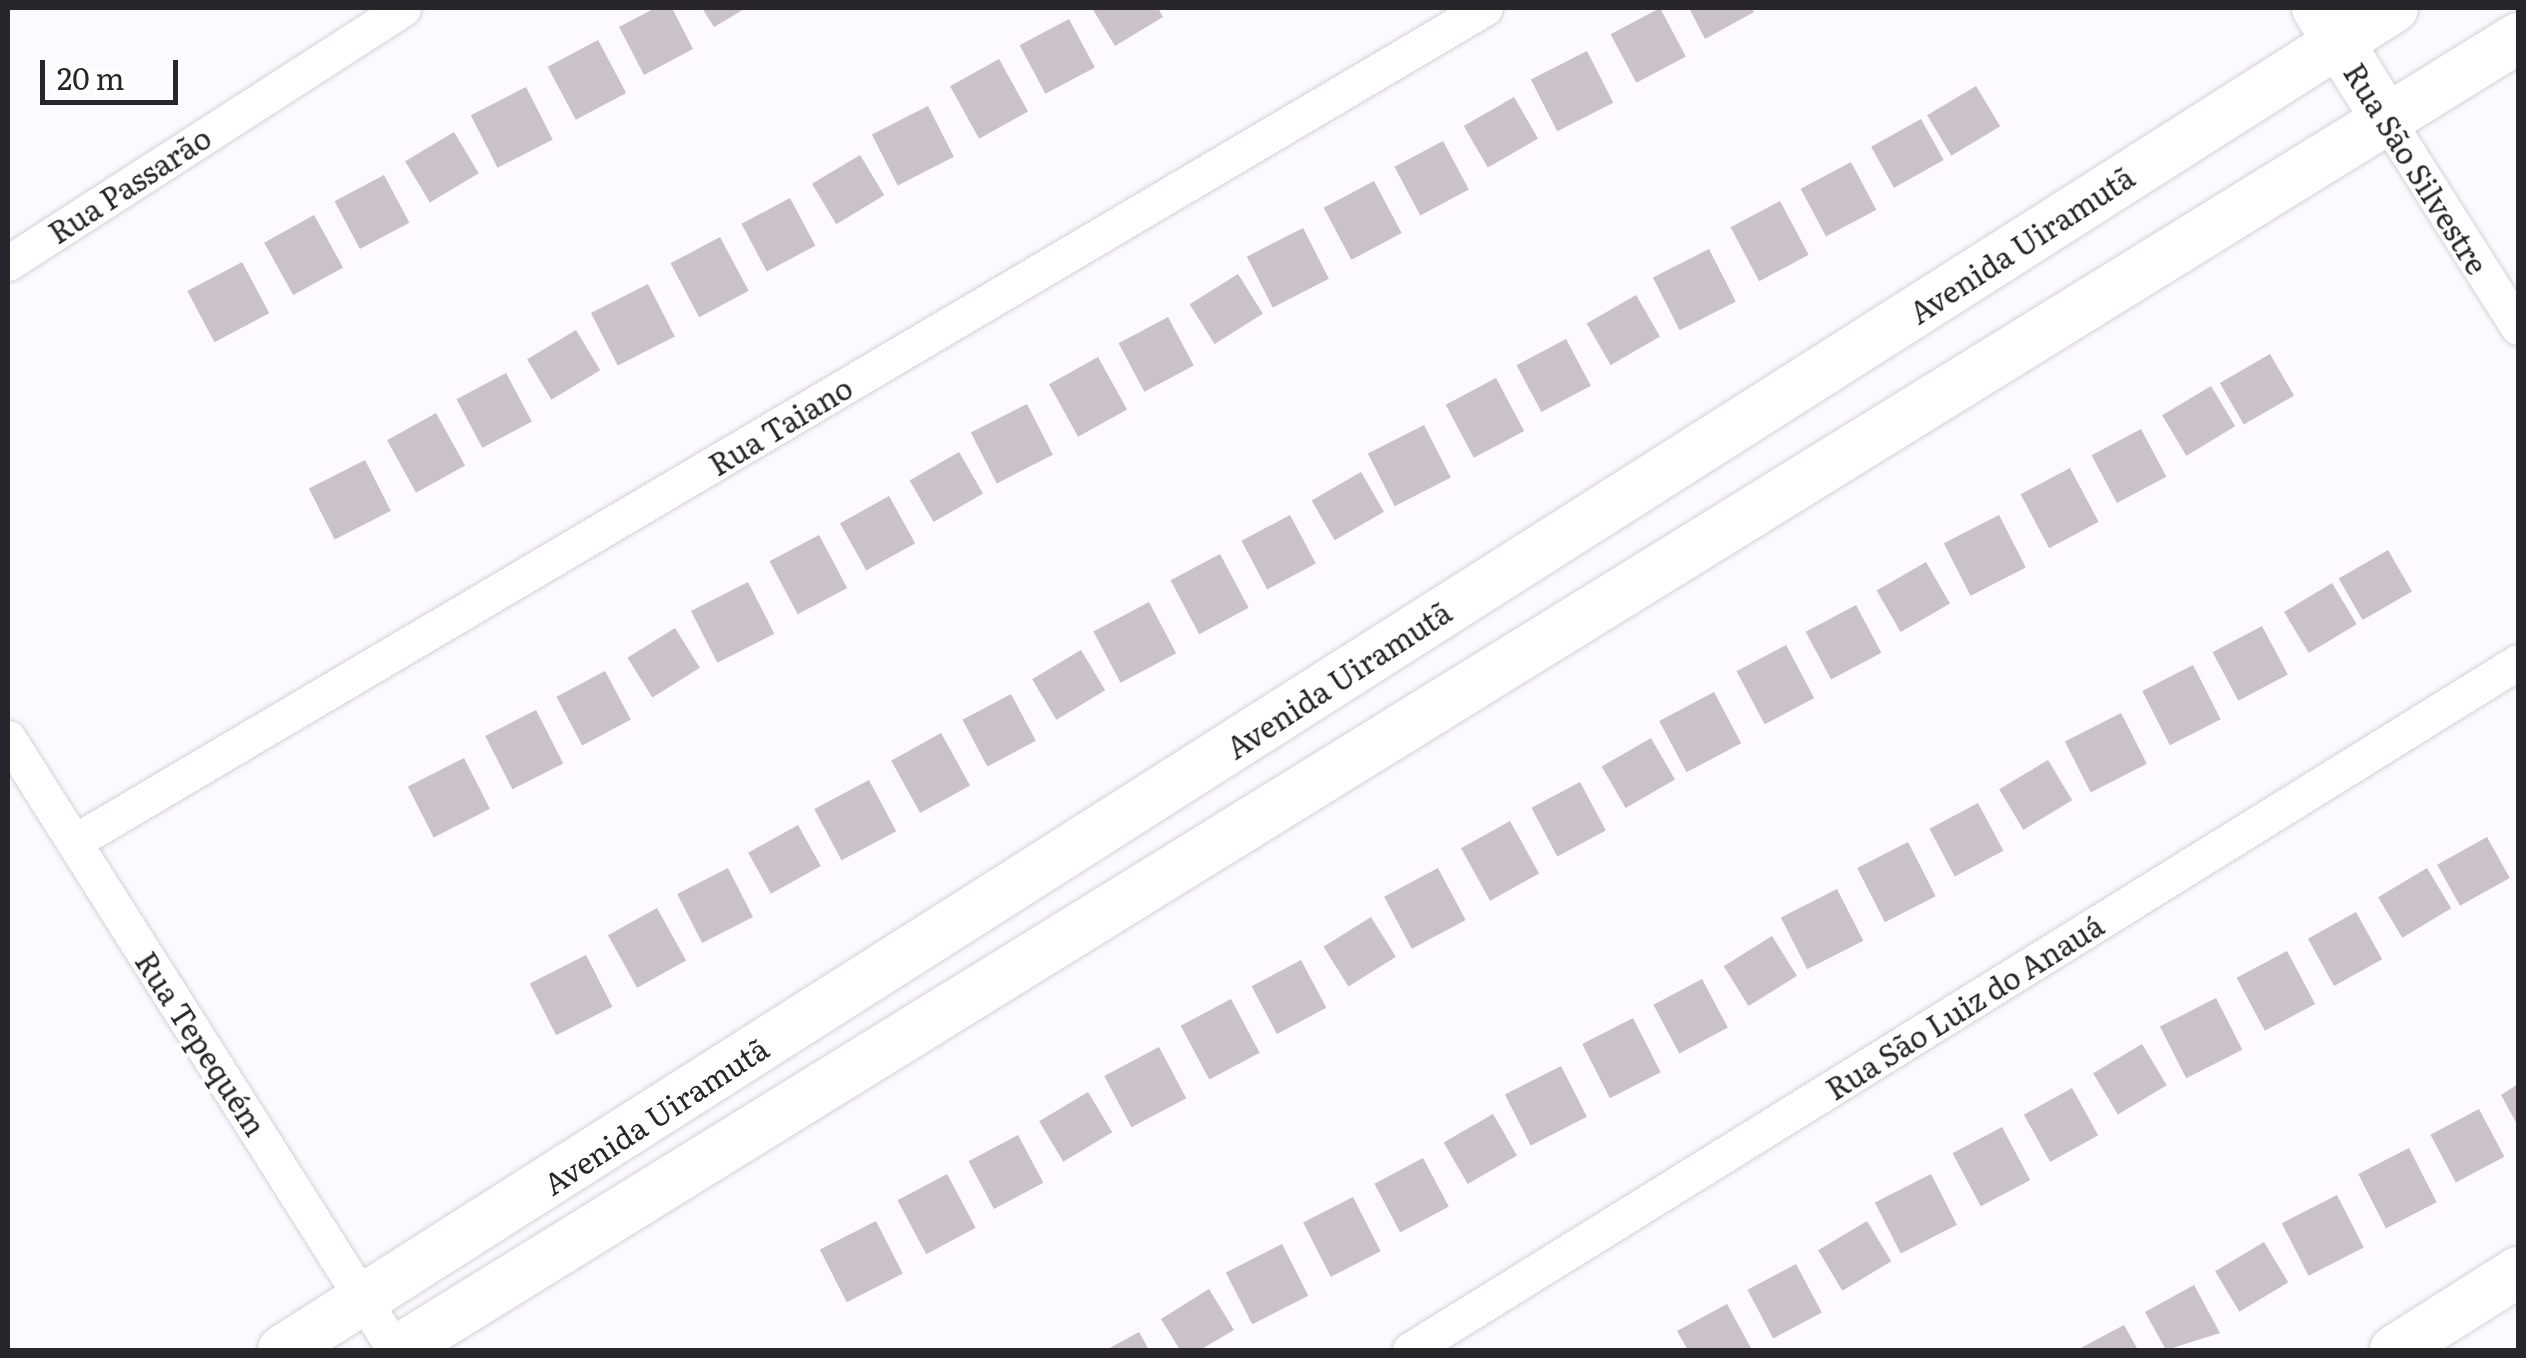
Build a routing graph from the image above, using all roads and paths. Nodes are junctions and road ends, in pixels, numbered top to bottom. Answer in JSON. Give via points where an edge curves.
{"nodes":[{"id":1,"x":402,"y":8,"type":"edge"},
{"id":2,"x":1485,"y":8,"type":"edge"},
{"id":3,"x":2393,"y":8,"type":"edge"},
{"id":4,"x":2327,"y":25,"type":"edge"},
{"id":5,"x":2518,"y":38,"type":"edge"},
{"id":6,"x":2387,"y":120,"type":"junction"},
{"id":7,"x":8,"y":263,"type":"edge"},
{"id":8,"x":2518,"y":328,"type":"edge"},
{"id":9,"x":2518,"y":662,"type":"edge"},
{"id":10,"x":8,"y":738,"type":"edge"},
{"id":11,"x":74,"y":842,"type":"junction"},
{"id":12,"x":2518,"y":1272,"type":"edge"},
{"id":13,"x":366,"y":1299,"type":"junction"},
{"id":14,"x":283,"y":1350,"type":"edge"},
{"id":15,"x":397,"y":1350,"type":"edge"},
{"id":16,"x":1410,"y":1350,"type":"edge"},
{"id":17,"x":2395,"y":1350,"type":"edge"}],
"edges":[{"from":1,"to":7,"type":"street","name":"Rua Passarão"},
{"from":2,"to":11,"type":"street","name":"Rua Taiano"},
{"from":3,"to":4,"type":"street","name":"Avenida Uiramutã"},
{"from":4,"to":6,"type":"street","name":"Rua São Silvestre"},
{"from":4,"to":13,"type":"street","name":"Avenida Uiramutã"},
{"from":5,"to":6,"type":"street","name":"Avenida Uiramutã"},
{"from":6,"to":8,"type":"street","name":"Rua São Silvestre"},
{"from":6,"to":15,"type":"street","name":"Avenida Uiramutã"},
{"from":9,"to":16,"type":"street","name":"Rua São Luiz do Anauá"},
{"from":10,"to":11,"type":"street","name":"Rua Tepequém"},
{"from":11,"to":13,"type":"street","name":"Rua Tepequém"},
{"from":12,"to":17,"type":"street"},
{"from":13,"to":14,"type":"street","name":"Avenida Uiramutã"},
{"from":13,"to":15,"type":"street","name":"Rua Tepequém"}]}
